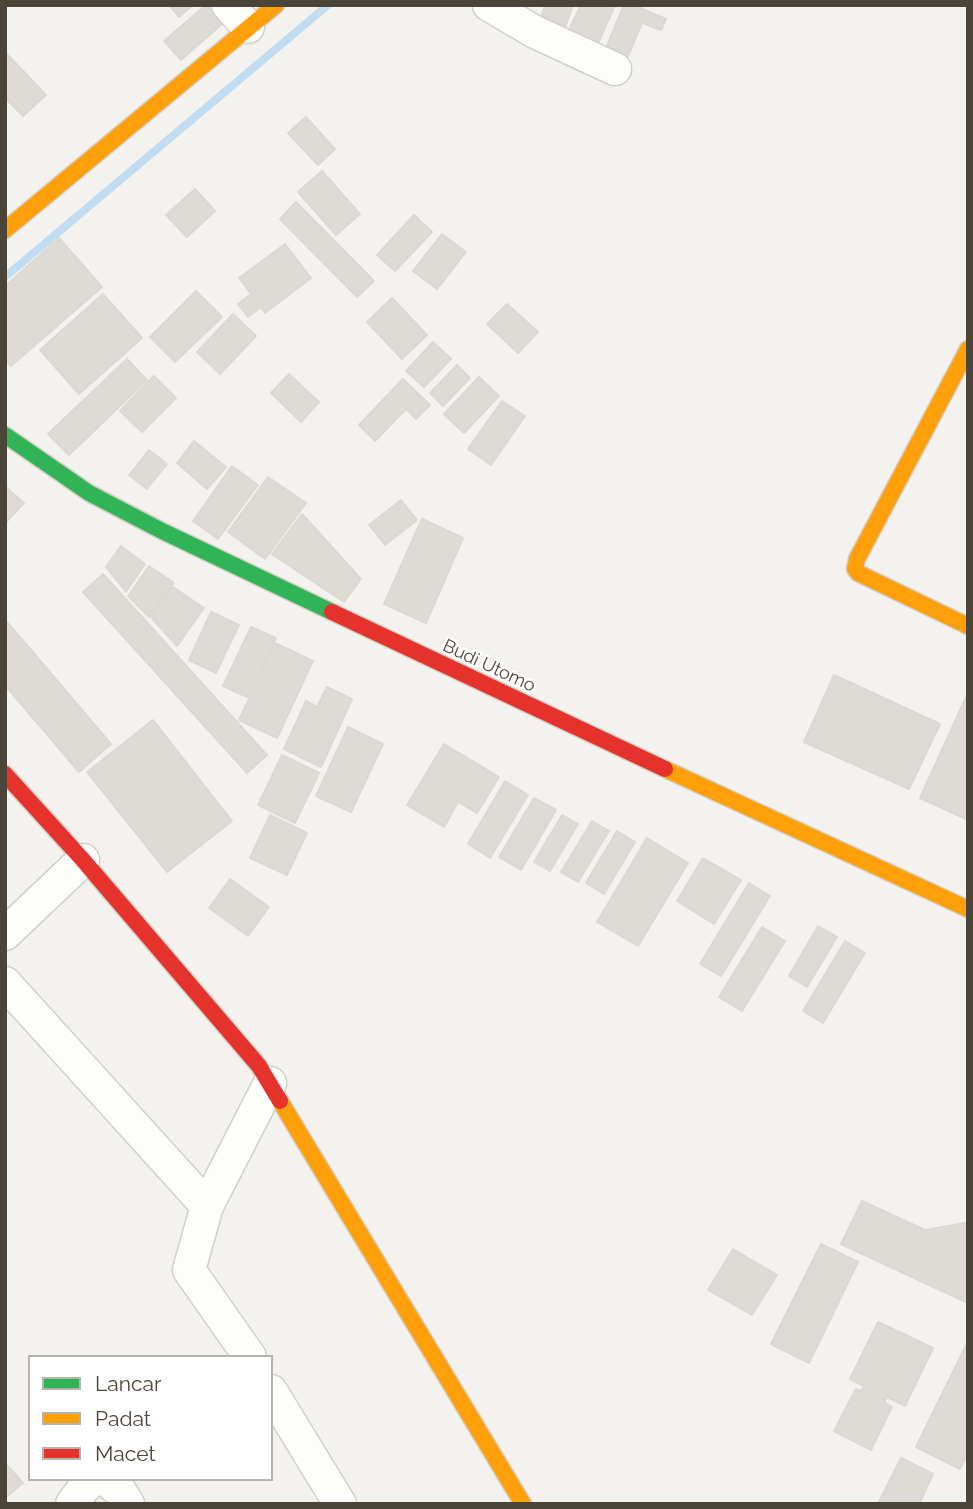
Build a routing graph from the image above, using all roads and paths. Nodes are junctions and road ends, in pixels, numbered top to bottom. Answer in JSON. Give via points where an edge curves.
{"nodes":[{"id":1,"x":276,"y":5,"type":"edge"},
{"id":2,"x":489,"y":5,"type":"edge"},
{"id":3,"x":238,"y":16,"type":"edge"},
{"id":4,"x":615,"y":69,"type":"dead end"},
{"id":5,"x":5,"y":230,"type":"edge"},
{"id":6,"x":968,"y":349,"type":"edge"},
{"id":7,"x":5,"y":435,"type":"edge"},
{"id":8,"x":968,"y":625,"type":"edge"},
{"id":9,"x":5,"y":774,"type":"edge"},
{"id":10,"x":83,"y":860,"type":"junction"},
{"id":11,"x":968,"y":909,"type":"edge"},
{"id":12,"x":5,"y":934,"type":"edge"},
{"id":13,"x":5,"y":983,"type":"edge"},
{"id":14,"x":270,"y":1083,"type":"junction"},
{"id":15,"x":207,"y":1206,"type":"junction"},
{"id":16,"x":249,"y":1355,"type":"edge"},
{"id":17,"x":273,"y":1394,"type":"edge"},
{"id":18,"x":89,"y":1481,"type":"edge"},
{"id":19,"x":106,"y":1481,"type":"edge"},
{"id":20,"x":72,"y":1504,"type":"edge"},
{"id":21,"x":128,"y":1504,"type":"edge"},
{"id":22,"x":340,"y":1504,"type":"edge"},
{"id":23,"x":523,"y":1504,"type":"edge"}],
"edges":[{"from":1,"to":3,"type":"street"},
{"from":2,"to":4,"type":"street"},
{"from":3,"to":5,"type":"street"},
{"from":6,"to":8,"type":"street","via":[[855,569]]},
{"from":7,"to":11,"type":"street","name":"Budi Utomo","via":[[89,493],[162,531]]},
{"from":9,"to":10,"type":"street"},
{"from":10,"to":12,"type":"street"},
{"from":10,"to":14,"type":"street"},
{"from":13,"to":15,"type":"street"},
{"from":14,"to":15,"type":"street"},
{"from":14,"to":23,"type":"street"},
{"from":15,"to":16,"type":"street","via":[[189,1270]]},
{"from":17,"to":22,"type":"street"},
{"from":18,"to":20,"type":"street"},
{"from":19,"to":21,"type":"street"}]}
